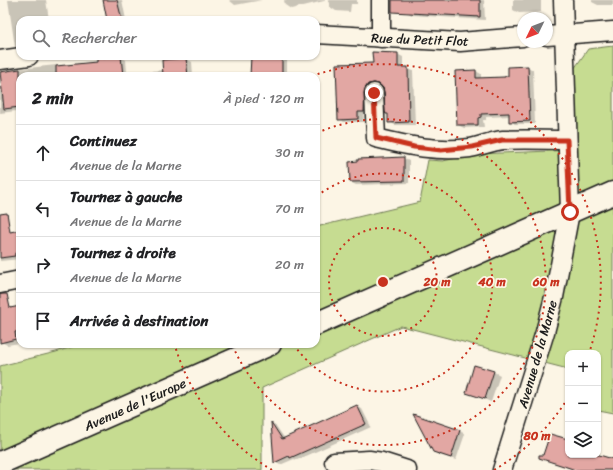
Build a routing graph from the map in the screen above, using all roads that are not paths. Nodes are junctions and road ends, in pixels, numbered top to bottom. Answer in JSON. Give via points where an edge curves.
{"nodes":[{"id":1,"x":381,"y":0,"type":"edge"},
{"id":2,"x":563,"y":0,"type":"edge"},
{"id":3,"x":613,"y":31,"type":"edge"},
{"id":4,"x":320,"y":34,"type":"edge"},
{"id":5,"x":565,"y":35,"type":"junction"},
{"id":6,"x":553,"y":36,"type":"edge"},
{"id":7,"x":381,"y":38,"type":"junction"},
{"id":8,"x":517,"y":38,"type":"edge"},
{"id":9,"x":16,"y":58,"type":"edge"},
{"id":10,"x":0,"y":60,"type":"edge"},
{"id":11,"x":374,"y":93,"type":"dead end"},
{"id":12,"x":567,"y":140,"type":"junction"},
{"id":13,"x":613,"y":193,"type":"edge"},
{"id":14,"x":570,"y":212,"type":"junction"},
{"id":15,"x":16,"y":281,"type":"edge"},
{"id":16,"x":0,"y":284,"type":"edge"},
{"id":17,"x":320,"y":322,"type":"edge"},
{"id":18,"x":261,"y":348,"type":"edge"},
{"id":19,"x":334,"y":462,"type":"dead end"},
{"id":20,"x":0,"y":463,"type":"edge"},
{"id":21,"x":407,"y":470,"type":"edge"},
{"id":22,"x":502,"y":470,"type":"edge"}],
"edges":[{"from":1,"to":7,"type":"street"},
{"from":2,"to":5,"type":"street","name":"Avenue de la Marne"},
{"from":3,"to":5,"type":"street"},
{"from":4,"to":7,"type":"street","name":"Rue du Petit Flot"},
{"from":5,"to":6,"type":"street"},
{"from":5,"to":12,"type":"street","name":"Avenue de la Marne"},
{"from":7,"to":8,"type":"street","name":"Rue du Petit Flot","via":[[460,42]]},
{"from":9,"to":10,"type":"street"},
{"from":11,"to":12,"type":"street","via":[[376,138],[400,144],[441,150],[472,147],[502,140]]},
{"from":12,"to":14,"type":"street","name":"Avenue de la Marne"},
{"from":13,"to":14,"type":"main road"},
{"from":14,"to":17,"type":"main road"},
{"from":14,"to":22,"type":"street","name":"Avenue de la Marne","via":[[552,304]]},
{"from":15,"to":16,"type":"street"},
{"from":18,"to":20,"type":"main road","name":"Avenue de l'Europe"},
{"from":19,"to":21,"type":"street","via":[[369,460]]}]}
